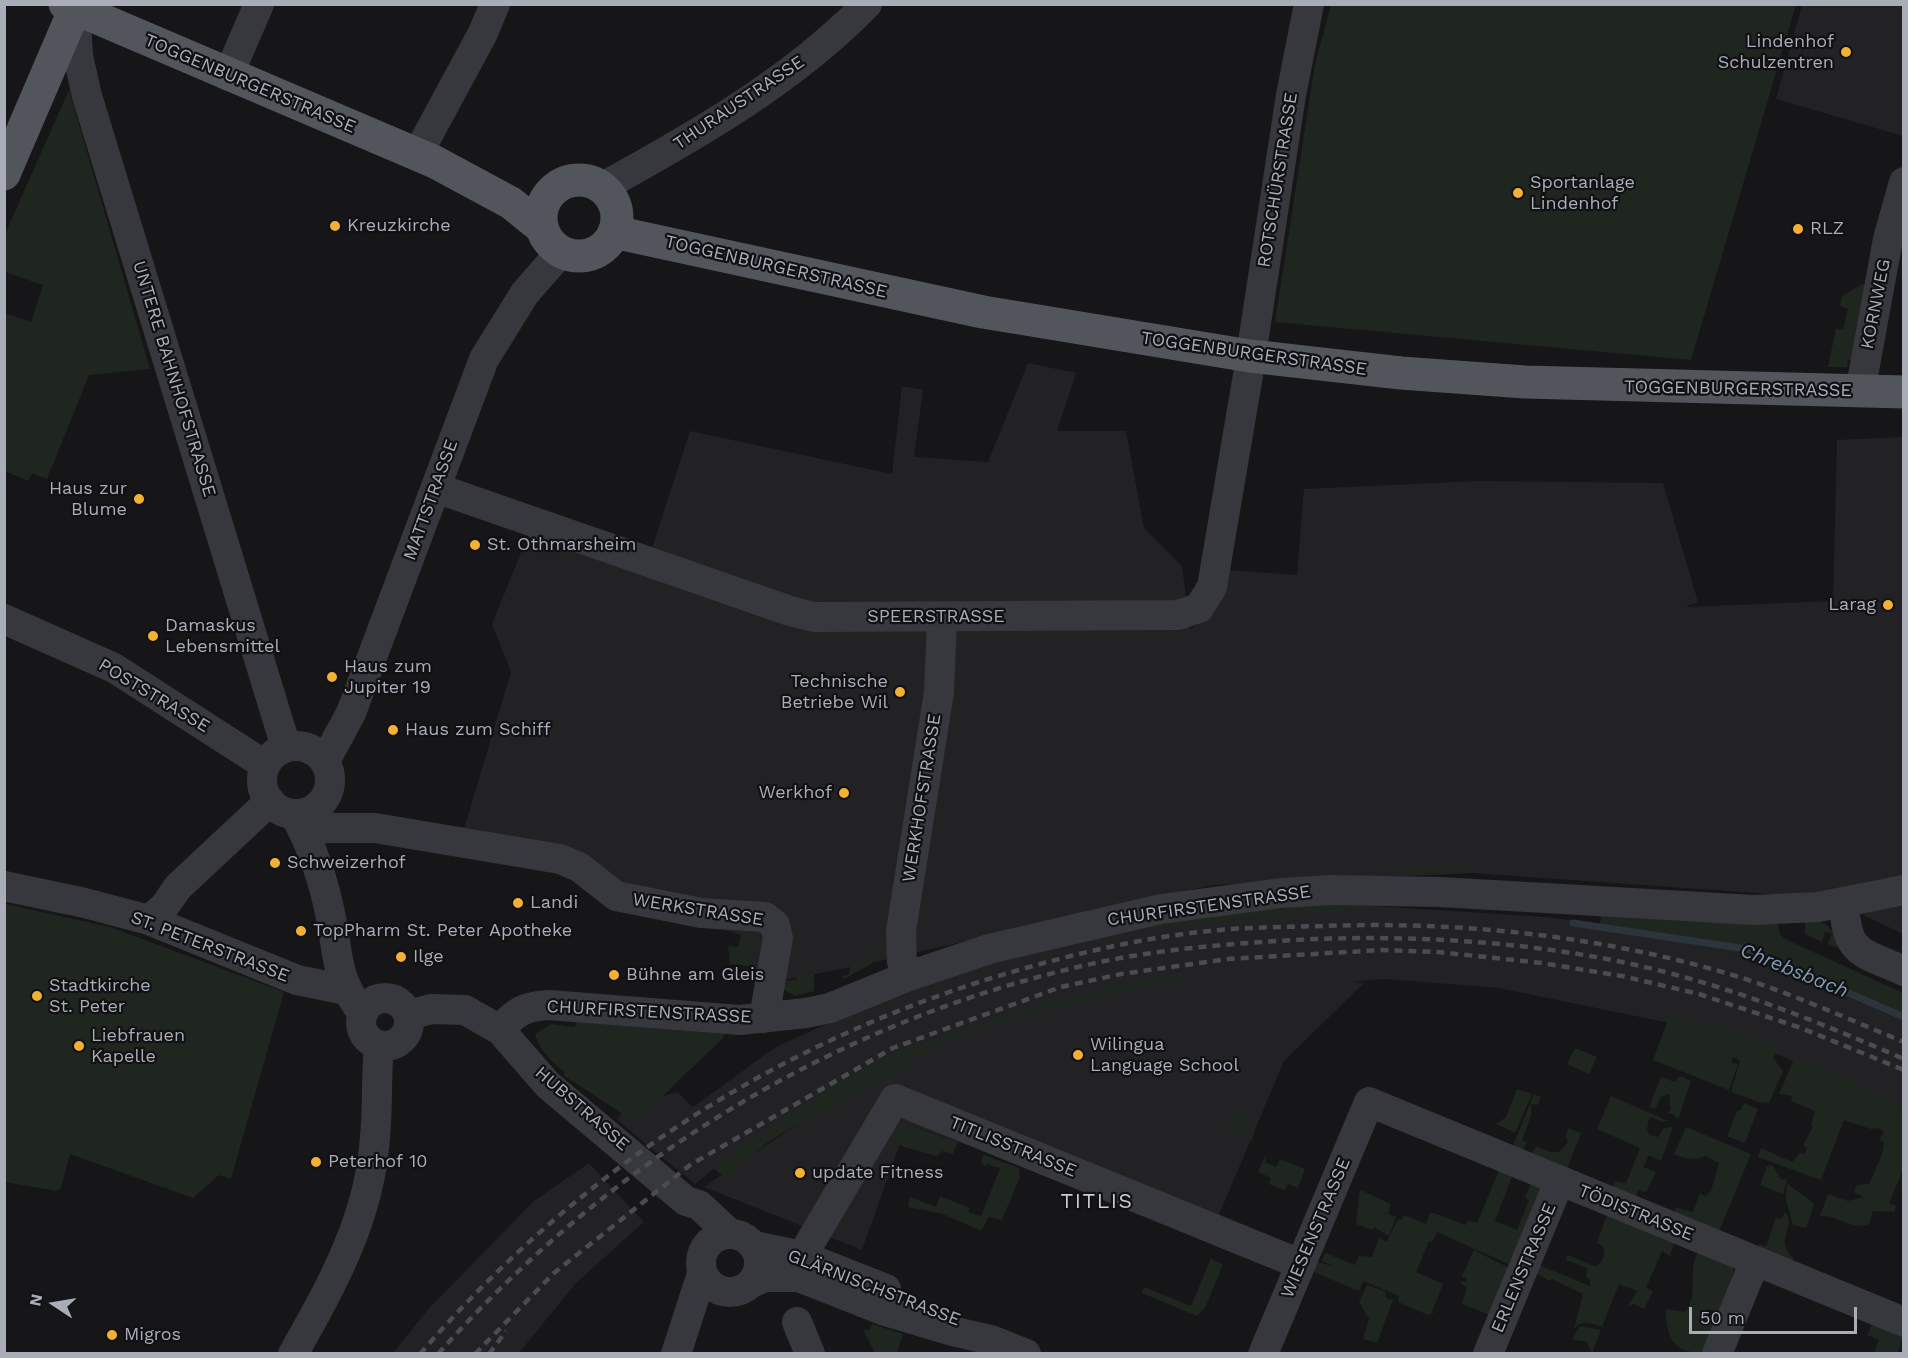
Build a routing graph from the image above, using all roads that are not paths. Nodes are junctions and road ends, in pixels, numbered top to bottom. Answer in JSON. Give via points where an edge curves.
{"nodes":[{"id":1,"x":259,"y":4,"type":"edge"},
{"id":2,"x":495,"y":4,"type":"edge"},
{"id":3,"x":867,"y":4,"type":"edge"},
{"id":4,"x":1309,"y":4,"type":"edge"},
{"id":5,"x":72,"y":6,"type":"edge"},
{"id":6,"x":228,"y":76,"type":"junction"},
{"id":7,"x":426,"y":158,"type":"junction"},
{"id":8,"x":4,"y":174,"type":"edge"},
{"id":9,"x":1904,"y":182,"type":"edge"},
{"id":10,"x":557,"y":188,"type":"junction"},
{"id":11,"x":601,"y":188,"type":"junction"},
{"id":12,"x":614,"y":232,"type":"junction"},
{"id":13,"x":551,"y":240,"type":"junction"},
{"id":14,"x":1250,"y":356,"type":"junction"},
{"id":15,"x":1860,"y":392,"type":"junction"},
{"id":16,"x":1904,"y":392,"type":"edge"},
{"id":17,"x":436,"y":488,"type":"junction"},
{"id":18,"x":942,"y":618,"type":"junction"},
{"id":19,"x":4,"y":619,"type":"edge"},
{"id":20,"x":276,"y":756,"type":"junction"},
{"id":21,"x":324,"y":761,"type":"junction"},
{"id":22,"x":300,"y":813,"type":"junction"},
{"id":23,"x":4,"y":886,"type":"edge"},
{"id":24,"x":1904,"y":890,"type":"edge"},
{"id":25,"x":1844,"y":903,"type":"junction"},
{"id":26,"x":149,"y":920,"type":"junction"},
{"id":27,"x":1904,"y":971,"type":"edge"},
{"id":28,"x":906,"y":977,"type":"junction"},
{"id":29,"x":362,"y":1001,"type":"junction"},
{"id":30,"x":409,"y":1015,"type":"junction"},
{"id":31,"x":764,"y":1018,"type":"junction"},
{"id":32,"x":500,"y":1030,"type":"junction"},
{"id":33,"x":379,"y":1046,"type":"junction"},
{"id":34,"x":1369,"y":1102,"type":"joint"},
{"id":35,"x":1559,"y":1182,"type":"junction"},
{"id":36,"x":686,"y":1201,"type":"junction"},
{"id":37,"x":742,"y":1240,"type":"junction"},
{"id":38,"x":802,"y":1256,"type":"junction"},
{"id":39,"x":1755,"y":1261,"type":"junction"},
{"id":40,"x":702,"y":1264,"type":"junction"},
{"id":41,"x":1300,"y":1264,"type":"junction"},
{"id":42,"x":741,"y":1288,"type":"junction"},
{"id":43,"x":797,"y":1322,"type":"dead end"},
{"id":44,"x":1904,"y":1322,"type":"edge"},
{"id":45,"x":991,"y":1340,"type":"junction"},
{"id":46,"x":293,"y":1353,"type":"edge"},
{"id":47,"x":676,"y":1353,"type":"edge"},
{"id":48,"x":684,"y":1353,"type":"edge"},
{"id":49,"x":810,"y":1353,"type":"edge"},
{"id":50,"x":1026,"y":1353,"type":"edge"},
{"id":51,"x":1263,"y":1353,"type":"edge"},
{"id":52,"x":1488,"y":1353,"type":"edge"},
{"id":53,"x":1717,"y":1353,"type":"edge"}],
"edges":[{"from":1,"to":6,"type":"street"},
{"from":2,"to":7,"type":"street"},
{"from":3,"to":11,"type":"street","name":"THURAUSTRASSE","via":[[845,27],[755,95],[676,147]]},
{"from":4,"to":14,"type":"street","name":"ROTSCHÜRSTRASSE"},
{"from":5,"to":6,"type":"main road","name":"TOGGENBURGERSTRASSE"},
{"from":5,"to":8,"type":"main road"},
{"from":5,"to":20,"type":"street","name":"UNTERE BAHNHOFSTRASSE","via":[[78,56]]},
{"from":6,"to":7,"type":"main road","name":"TOGGENBURGERSTRASSE"},
{"from":7,"to":10,"type":"main road","name":"TOGGENBURGERSTRASSE","via":[[519,186]]},
{"from":7,"to":13,"type":"main road","name":"TOGGENBURGERSTRASSE","via":[[511,203]]},
{"from":9,"to":15,"type":"street","name":"KORNWEG","via":[[1888,239]]},
{"from":10,"to":11,"type":"main road","via":[[579,181]]},
{"from":10,"to":13,"type":"main road","via":[[543,207]]},
{"from":11,"to":12,"type":"main road","via":[[616,212]]},
{"from":12,"to":13,"type":"main road","via":[[598,251],[586,256],[573,256]]},
{"from":12,"to":14,"type":"main road","name":"TOGGENBURGERSTRASSE","via":[[972,310]]},
{"from":13,"to":17,"type":"street","name":"MATTSTRASSE","via":[[531,285],[495,339],[480,370]]},
{"from":14,"to":15,"type":"main road","name":"TOGGENBURGERSTRASSE","via":[[1525,382]]},
{"from":14,"to":18,"type":"street","name":"SPEERSTRASSE","via":[[1212,587],[1198,608],[1178,615]]},
{"from":15,"to":16,"type":"main road","name":"TOGGENBURGERSTRASSE"},
{"from":17,"to":18,"type":"street","name":"SPEERSTRASSE","via":[[790,611],[814,617]]},
{"from":17,"to":21,"type":"street","name":"MATTSTRASSE","via":[[351,713]]},
{"from":18,"to":28,"type":"street","name":"WERKHOFSTRASSE","via":[[939,692],[902,930]]},
{"from":19,"to":20,"type":"street","name":"POSTSTRASSE","via":[[114,668]]},
{"from":20,"to":21,"type":"street","via":[[295,746],[312,749]]},
{"from":20,"to":22,"type":"street","via":[[262,784]]},
{"from":21,"to":22,"type":"street","via":[[330,781],[328,792]]},
{"from":22,"to":26,"type":"street","via":[[178,887]]},
{"from":22,"to":29,"type":"street","via":[[332,922],[338,970]]},
{"from":22,"to":31,"type":"street","name":"WERKSTRASSE","via":[[560,859],[579,867],[616,896],[701,913],[765,917],[775,925],[778,938]]},
{"from":23,"to":26,"type":"street","name":"ST. PETERSTRASSE"},
{"from":24,"to":25,"type":"street","name":"CHURFIRSTENSTRASSE"},
{"from":25,"to":27,"type":"street","via":[[1851,943],[1861,952]]},
{"from":25,"to":28,"type":"street","name":"CHURFIRSTENSTRASSE","via":[[1754,910],[1440,892],[1281,893],[1098,921],[988,949]]},
{"from":26,"to":29,"type":"street","name":"ST. PETERSTRASSE","via":[[297,980]]},
{"from":28,"to":31,"type":"street","name":"CHURFIRSTENSTRASSE","via":[[830,1008]]},
{"from":29,"to":30,"type":"street","via":[[397,1000]]},
{"from":29,"to":33,"type":"street","via":[[363,1032]]},
{"from":30,"to":32,"type":"street","name":"HUBSTRASSE","via":[[431,1009],[465,1010]]},
{"from":30,"to":33,"type":"street","via":[[408,1031],[402,1040]]},
{"from":31,"to":32,"type":"street","name":"CHURFIRSTENSTRASSE","via":[[740,1020],[549,1005],[529,1006],[514,1014]]},
{"from":32,"to":36,"type":"street","name":"HUBSTRASSE","via":[[548,1085]]},
{"from":33,"to":46,"type":"street","via":[[375,1138],[366,1196],[344,1260]]},
{"from":34,"to":35,"type":"street","name":"TÖDISTRASSE"},
{"from":34,"to":41,"type":"street","name":"WIESENSTRASSE"},
{"from":35,"to":39,"type":"street","name":"TÖDISTRASSE"},
{"from":35,"to":52,"type":"street","name":"ERLENSTRASSE"},
{"from":36,"to":37,"type":"street","name":"HUBSTRASSE","via":[[699,1205]]},
{"from":36,"to":40,"type":"street"},
{"from":37,"to":38,"type":"street","name":"GLÄRNISCHSTRASSE"},
{"from":37,"to":40,"type":"street","via":[[712,1239]]},
{"from":37,"to":42,"type":"street","via":[[759,1265]]},
{"from":38,"to":41,"type":"street","name":"TITLISSTRASSE","via":[[895,1099]]},
{"from":38,"to":45,"type":"street","name":"GLÄRNISCHSTRASSE","via":[[959,1318]]},
{"from":39,"to":44,"type":"street","name":"TÖDISTRASSE"},
{"from":39,"to":53,"type":"street"},
{"from":40,"to":42,"type":"street","via":[[713,1288]]},
{"from":40,"to":47,"type":"street"},
{"from":41,"to":51,"type":"street","name":"WIESENSTRASSE"},
{"from":42,"to":45,"type":"street","name":"GLÄRNISCHSTRASSE","via":[[765,1277],[799,1277],[912,1319]]},
{"from":42,"to":48,"type":"street"},
{"from":43,"to":49,"type":"street"},
{"from":45,"to":50,"type":"street","name":"GLÄRNISCHSTRASSE"}]}
